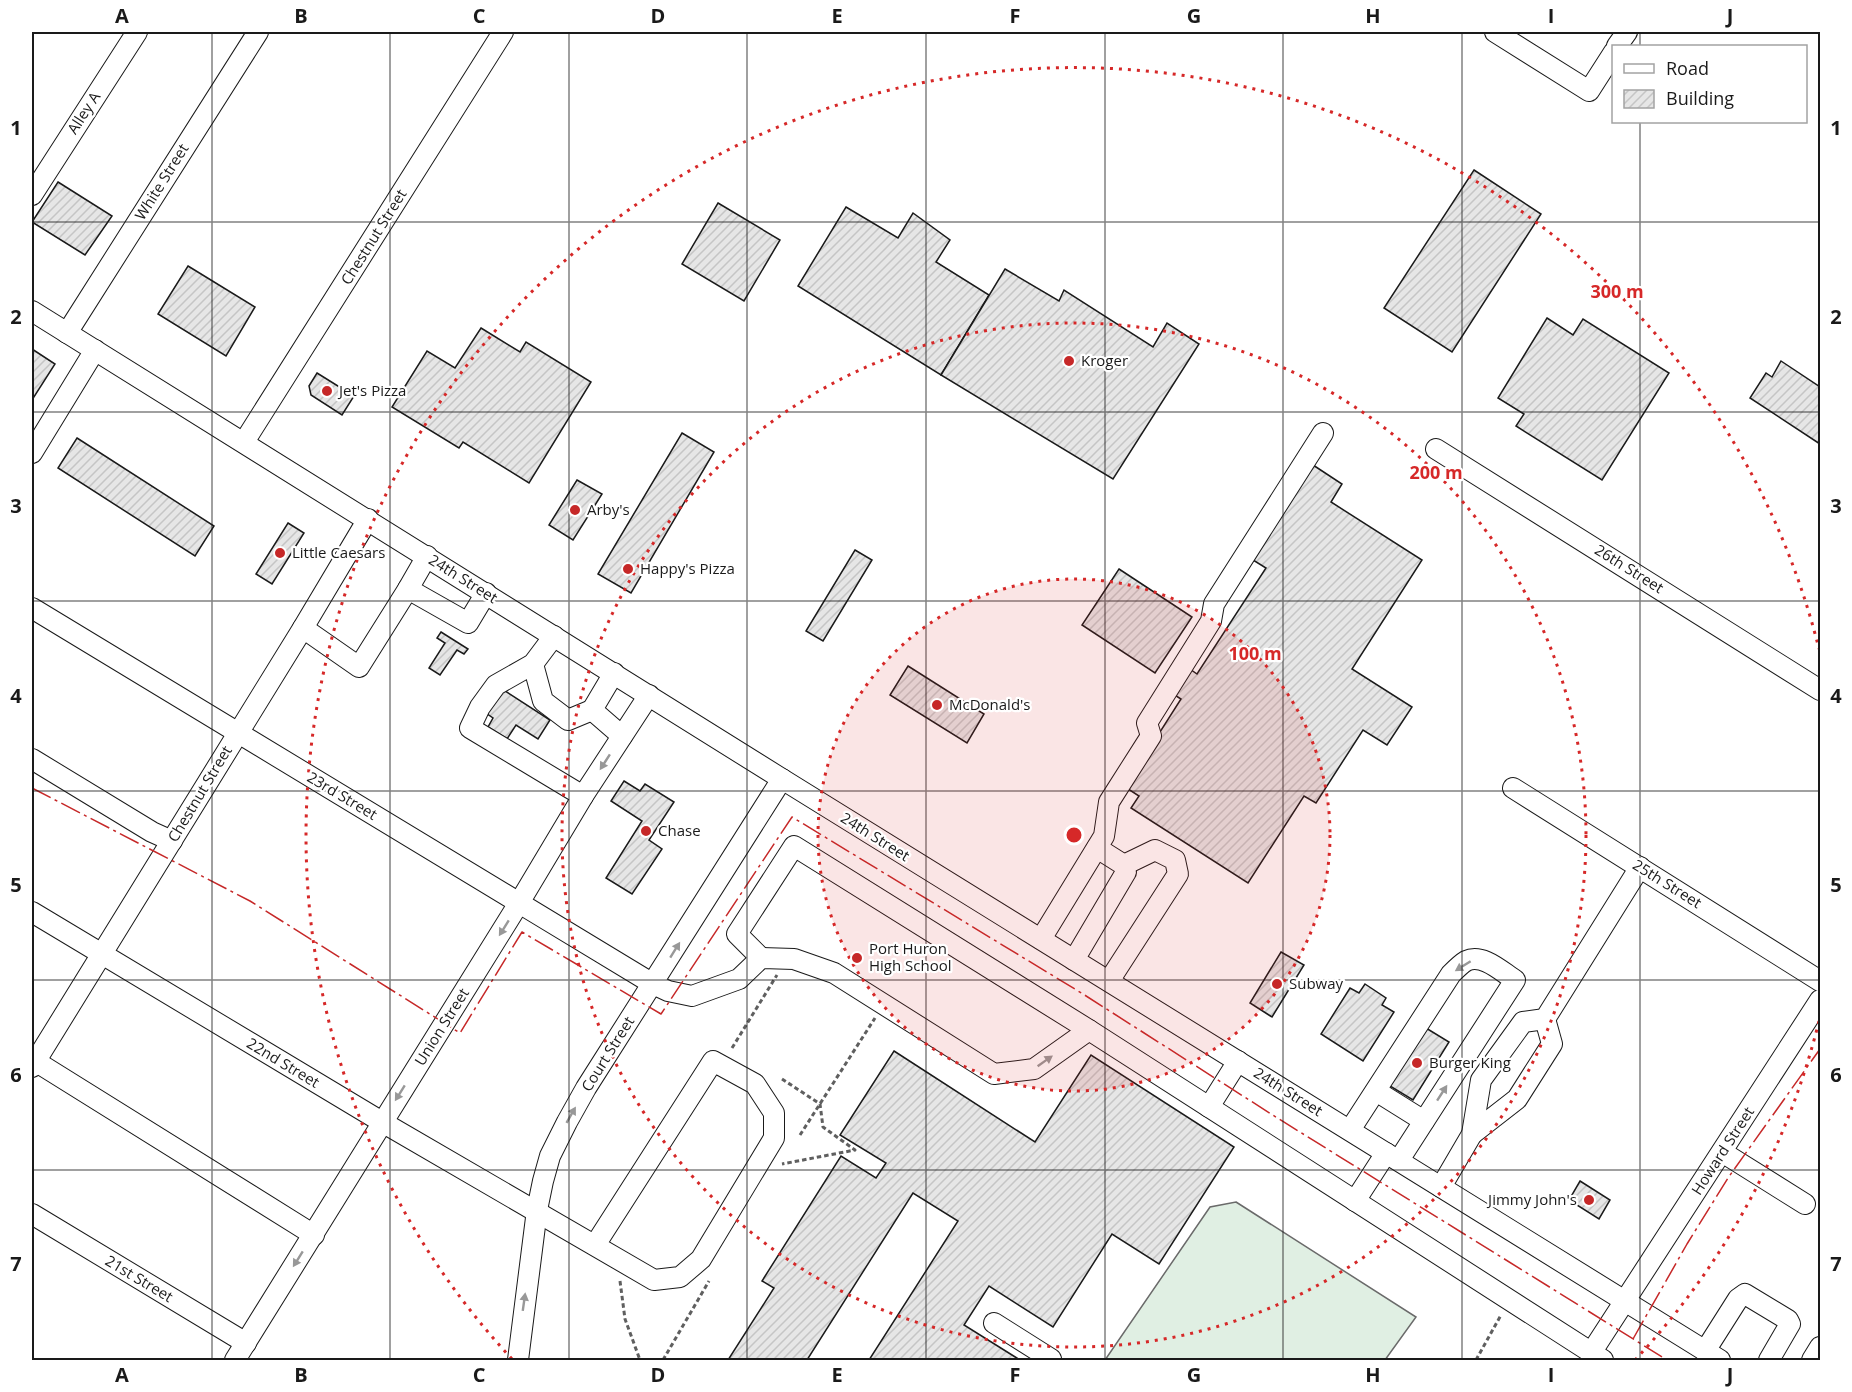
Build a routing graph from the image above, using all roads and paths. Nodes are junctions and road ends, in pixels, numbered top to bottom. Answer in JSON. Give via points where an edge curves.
{"nodes":[{"id":1,"x":137,"y":32,"type":"edge"},
{"id":2,"x":258,"y":32,"type":"edge"},
{"id":3,"x":503,"y":32,"type":"edge"},
{"id":4,"x":1495,"y":32,"type":"edge"},
{"id":5,"x":1627,"y":32,"type":"edge"},
{"id":6,"x":1618,"y":45,"type":"edge"},
{"id":7,"x":1612,"y":55,"type":"edge"},
{"id":8,"x":32,"y":195,"type":"edge"},
{"id":9,"x":32,"y":311,"type":"edge"},
{"id":10,"x":67,"y":333,"type":"junction"},
{"id":11,"x":95,"y":350,"type":"junction"},
{"id":12,"x":1323,"y":433,"type":"dead end"},
{"id":13,"x":244,"y":442,"type":"junction"},
{"id":14,"x":1436,"y":449,"type":"dead end"},
{"id":15,"x":32,"y":453,"type":"edge"},
{"id":16,"x":368,"y":519,"type":"junction"},
{"id":17,"x":427,"y":556,"type":"junction"},
{"id":18,"x":408,"y":589,"type":"junction"},
{"id":19,"x":486,"y":593,"type":"junction"},
{"id":20,"x":32,"y":608,"type":"edge"},
{"id":21,"x":303,"y":628,"type":"junction"},
{"id":22,"x":554,"y":636,"type":"junction"},
{"id":23,"x":533,"y":664,"type":"junction"},
{"id":24,"x":614,"y":673,"type":"junction"},
{"id":25,"x":1821,"y":690,"type":"edge"},
{"id":26,"x":649,"y":695,"type":"junction"},
{"id":27,"x":592,"y":710,"type":"junction"},
{"id":28,"x":238,"y":733,"type":"junction"},
{"id":29,"x":622,"y":736,"type":"junction"},
{"id":30,"x":32,"y":759,"type":"edge"},
{"id":31,"x":782,"y":779,"type":"junction"},
{"id":32,"x":1513,"y":788,"type":"dead end"},
{"id":33,"x":583,"y":796,"type":"junction"},
{"id":34,"x":172,"y":841,"type":"junction"},
{"id":35,"x":1097,"y":848,"type":"junction"},
{"id":36,"x":1124,"y":864,"type":"junction"},
{"id":37,"x":1640,"y":867,"type":"junction"},
{"id":38,"x":519,"y":903,"type":"junction"},
{"id":39,"x":32,"y":912,"type":"edge"},
{"id":40,"x":1041,"y":939,"type":"junction"},
{"id":41,"x":102,"y":954,"type":"junction"},
{"id":42,"x":761,"y":958,"type":"junction"},
{"id":43,"x":1074,"y":960,"type":"junction"},
{"id":44,"x":780,"y":970,"type":"dead end"},
{"id":45,"x":1109,"y":981,"type":"junction"},
{"id":46,"x":1821,"y":981,"type":"edge"},
{"id":47,"x":653,"y":984,"type":"junction"},
{"id":48,"x":1821,"y":1000,"type":"edge"},
{"id":49,"x":877,"y":1015,"type":"dead end"},
{"id":50,"x":1545,"y":1019,"type":"junction"},
{"id":51,"x":1089,"y":1030,"type":"junction"},
{"id":52,"x":732,"y":1048,"type":"dead end"},
{"id":53,"x":1238,"y":1061,"type":"junction"},
{"id":54,"x":33,"y":1064,"type":"edge"},
{"id":55,"x":782,"y":1079,"type":"dead end"},
{"id":56,"x":1376,"y":1090,"type":"junction"},
{"id":57,"x":820,"y":1104,"type":"junction"},
{"id":58,"x":1209,"y":1107,"type":"junction"},
{"id":59,"x":1424,"y":1121,"type":"junction"},
{"id":60,"x":382,"y":1122,"type":"junction"},
{"id":61,"x":1350,"y":1130,"type":"junction"},
{"id":62,"x":1472,"y":1134,"type":"junction"},
{"id":63,"x":800,"y":1136,"type":"dead end"},
{"id":64,"x":1722,"y":1152,"type":"junction"},
{"id":65,"x":1393,"y":1156,"type":"junction"},
{"id":66,"x":782,"y":1164,"type":"dead end"},
{"id":67,"x":1441,"y":1187,"type":"junction"},
{"id":68,"x":1355,"y":1201,"type":"junction"},
{"id":69,"x":1805,"y":1204,"type":"dead end"},
{"id":70,"x":537,"y":1210,"type":"junction"},
{"id":71,"x":32,"y":1214,"type":"edge"},
{"id":72,"x":314,"y":1235,"type":"junction"},
{"id":73,"x":595,"y":1245,"type":"junction"},
{"id":74,"x":619,"y":1276,"type":"dead end"},
{"id":75,"x":710,"y":1281,"type":"dead end"},
{"id":76,"x":1510,"y":1301,"type":"junction"},
{"id":77,"x":1626,"y":1301,"type":"junction"},
{"id":78,"x":994,"y":1323,"type":"dead end"},
{"id":79,"x":246,"y":1343,"type":"junction"},
{"id":80,"x":1712,"y":1356,"type":"edge"},
{"id":81,"x":1597,"y":1357,"type":"edge"},
{"id":82,"x":235,"y":1360,"type":"edge"},
{"id":83,"x":518,"y":1360,"type":"edge"},
{"id":84,"x":640,"y":1360,"type":"edge"},
{"id":85,"x":663,"y":1360,"type":"edge"},
{"id":86,"x":1050,"y":1360,"type":"edge"},
{"id":87,"x":1476,"y":1360,"type":"edge"},
{"id":88,"x":1770,"y":1360,"type":"edge"}],
"edges":[{"from":1,"to":8,"type":"street","name":"Alley A"},
{"from":2,"to":10,"type":"street","name":"White Street"},
{"from":3,"to":13,"type":"street","name":"Chestnut Street"},
{"from":4,"to":7,"type":"street","via":[[1589,91]]},
{"from":5,"to":6,"type":"street"},
{"from":9,"to":10,"type":"street","name":"24th Street"},
{"from":10,"to":11,"type":"street","name":"24th Street"},
{"from":11,"to":13,"type":"street","name":"24th Street"},
{"from":11,"to":15,"type":"street"},
{"from":12,"to":35,"type":"street","via":[[1214,604],[1211,621],[1147,723],[1151,736],[1109,802],[1104,836]]},
{"from":13,"to":16,"type":"street","name":"24th Street"},
{"from":14,"to":25,"type":"street","name":"26th Street"},
{"from":16,"to":17,"type":"street","name":"24th Street"},
{"from":16,"to":21,"type":"street","name":"Chestnut Street"},
{"from":17,"to":18,"type":"street"},
{"from":17,"to":19,"type":"street","name":"24th Street"},
{"from":18,"to":19,"type":"street","via":[[468,624]]},
{"from":18,"to":21,"type":"street","via":[[359,667]]},
{"from":19,"to":22,"type":"street","name":"24th Street"},
{"from":20,"to":28,"type":"street","name":"23rd Street"},
{"from":21,"to":28,"type":"street","name":"Chestnut Street"},
{"from":22,"to":23,"type":"street"},
{"from":22,"to":24,"type":"street","name":"24th Street"},
{"from":23,"to":27,"type":"street","via":[[543,701],[568,720]]},
{"from":23,"to":33,"type":"street","via":[[496,685],[470,728]]},
{"from":24,"to":26,"type":"street","name":"24th Street"},
{"from":24,"to":27,"type":"street"},
{"from":26,"to":29,"type":"street","name":"Union Street"},
{"from":26,"to":31,"type":"street","name":"24th Street"},
{"from":27,"to":29,"type":"street"},
{"from":28,"to":34,"type":"street","name":"Chestnut Street"},
{"from":28,"to":38,"type":"street","name":"23rd Street"},
{"from":29,"to":33,"type":"street","name":"Union Street","one_way":true},
{"from":30,"to":34,"type":"street"},
{"from":31,"to":40,"type":"street","name":"24th Street"},
{"from":47,"to":31,"type":"street","name":"Court Street","one_way":true},
{"from":32,"to":37,"type":"street","name":"25th Street"},
{"from":33,"to":38,"type":"street","name":"Union Street"},
{"from":34,"to":41,"type":"street","name":"Chestnut Street"},
{"from":35,"to":36,"type":"street"},
{"from":35,"to":40,"type":"street"},
{"from":36,"to":43,"type":"street","via":[[1126,872]]},
{"from":36,"to":45,"type":"street","via":[[1155,850],[1175,860],[1178,874]]},
{"from":37,"to":46,"type":"street","name":"25th Street"},
{"from":37,"to":50,"type":"street"},
{"from":38,"to":47,"type":"street","name":"23rd Street"},
{"from":38,"to":60,"type":"street","name":"Union Street","one_way":true},
{"from":39,"to":41,"type":"street","name":"22nd Street"},
{"from":40,"to":43,"type":"street","name":"24th Street"},
{"from":41,"to":54,"type":"street","name":"Chestnut Street"},
{"from":41,"to":60,"type":"street","name":"22nd Street"},
{"from":42,"to":47,"type":"street","name":"23rd Street","via":[[739,979],[692,996],[668,992]]},
{"from":42,"to":51,"type":"street","one_way":true,"via":[[794,959],[834,974],[994,1074],[1034,1069]]},
{"from":42,"to":51,"type":"street","via":[[737,934],[794,846]]},
{"from":43,"to":45,"type":"street","name":"24th Street"},
{"from":44,"to":52,"type":"path"},
{"from":45,"to":53,"type":"street","name":"24th Street"},
{"from":70,"to":47,"type":"street","name":"Court Street","one_way":true,"via":[[550,1156],[567,1122]]},
{"from":48,"to":64,"type":"street","name":"Howard Street"},
{"from":49,"to":57,"type":"path"},
{"from":50,"to":62,"type":"street","via":[[1552,1044],[1516,1099]]},
{"from":50,"to":62,"type":"street","via":[[1523,1022],[1481,1080]]},
{"from":51,"to":58,"type":"street"},
{"from":53,"to":58,"type":"street"},
{"from":53,"to":61,"type":"street","name":"24th Street"},
{"from":54,"to":72,"type":"street"},
{"from":55,"to":57,"type":"path"},
{"from":56,"to":59,"type":"street"},
{"from":59,"to":56,"type":"street","one_way":true,"via":[[1515,980],[1478,959],[1467,961],[1451,974]]},
{"from":56,"to":61,"type":"street"},
{"from":57,"to":63,"type":"path"},
{"from":57,"to":66,"type":"path","via":[[823,1127],[855,1150]]},
{"from":58,"to":68,"type":"street"},
{"from":59,"to":65,"type":"street"},
{"from":60,"to":70,"type":"street","name":"22nd Street"},
{"from":60,"to":72,"type":"street","name":"Union Street"},
{"from":61,"to":65,"type":"street","name":"24th Street"},
{"from":62,"to":67,"type":"street"},
{"from":64,"to":69,"type":"street"},
{"from":64,"to":77,"type":"street","name":"Howard Street"},
{"from":65,"to":67,"type":"street","name":"24th Street"},
{"from":65,"to":68,"type":"street"},
{"from":67,"to":77,"type":"street","name":"24th Street"},
{"from":68,"to":76,"type":"street"},
{"from":70,"to":73,"type":"street","name":"22nd Street"},
{"from":83,"to":70,"type":"street","name":"Court Street","one_way":true},
{"from":71,"to":79,"type":"street","name":"21st Street"},
{"from":72,"to":79,"type":"street","name":"Union Street","one_way":true},
{"from":73,"to":73,"type":"street","name":"22nd Street","via":[[654,1280],[680,1277],[701,1259],[774,1138],[774,1113],[755,1084],[712,1061]]},
{"from":74,"to":84,"type":"path","via":[[625,1319]]},
{"from":75,"to":85,"type":"path"},
{"from":76,"to":81,"type":"street"},
{"from":76,"to":87,"type":"path"},
{"from":77,"to":80,"type":"street","name":"24th Street"},
{"from":77,"to":81,"type":"street","name":"Howard Street"},
{"from":78,"to":86,"type":"street"},
{"from":79,"to":82,"type":"street","name":"Union Street"},
{"from":80,"to":88,"type":"street","via":[[1738,1299],[1744,1294],[1790,1324]]}]}
